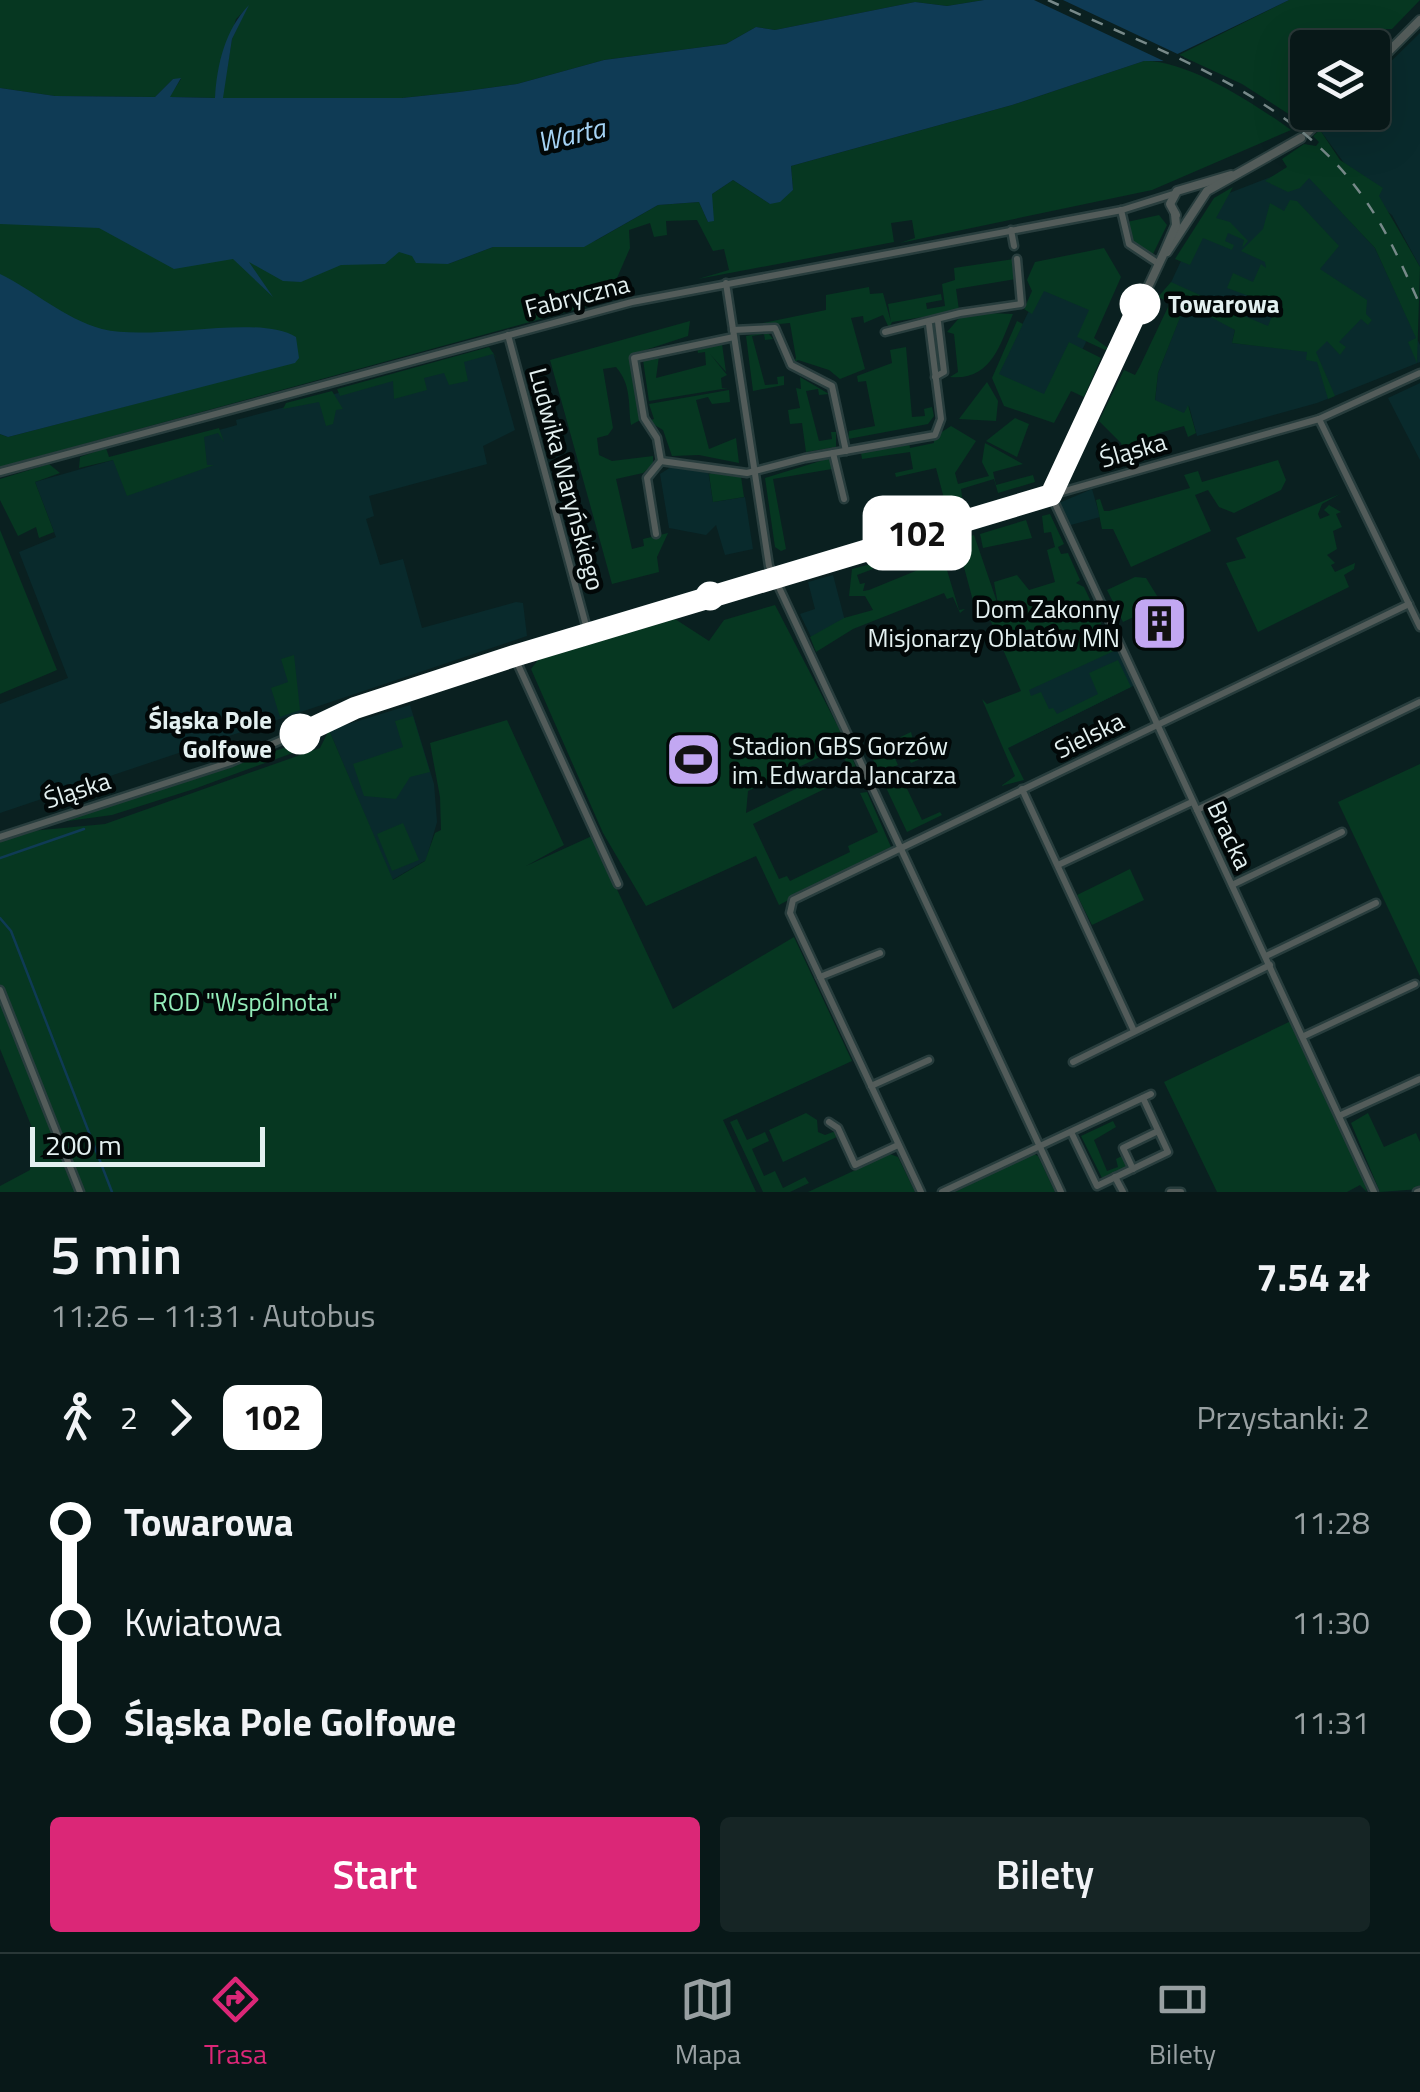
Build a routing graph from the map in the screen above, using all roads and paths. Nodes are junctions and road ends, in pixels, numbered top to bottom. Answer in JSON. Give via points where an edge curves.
{"nodes":[{"id":1,"x":1420,"y":20,"type":"edge"},
{"id":2,"x":1390,"y":50,"type":"edge"},
{"id":3,"x":1309,"y":130,"type":"edge"},
{"id":4,"x":1245,"y":172,"type":"junction"},
{"id":5,"x":1188,"y":189,"type":"junction"},
{"id":6,"x":1172,"y":194,"type":"junction"},
{"id":7,"x":1199,"y":202,"type":"junction"},
{"id":8,"x":1121,"y":210,"type":"junction"},
{"id":9,"x":1175,"y":214,"type":"junction"},
{"id":10,"x":1190,"y":216,"type":"junction"},
{"id":11,"x":1011,"y":230,"type":"junction"},
{"id":12,"x":1014,"y":246,"type":"dead end"},
{"id":13,"x":1017,"y":259,"type":"dead end"},
{"id":14,"x":1161,"y":260,"type":"junction"},
{"id":15,"x":726,"y":284,"type":"junction"},
{"id":16,"x":938,"y":322,"type":"junction"},
{"id":17,"x":929,"y":324,"type":"junction"},
{"id":18,"x":885,"y":332,"type":"dead end"},
{"id":19,"x":733,"y":334,"type":"junction"},
{"id":20,"x":508,"y":335,"type":"junction"},
{"id":21,"x":1420,"y":373,"type":"edge"},
{"id":22,"x":935,"y":377,"type":"junction"},
{"id":23,"x":1319,"y":418,"type":"junction"},
{"id":24,"x":846,"y":450,"type":"junction"},
{"id":25,"x":833,"y":453,"type":"junction"},
{"id":26,"x":662,"y":461,"type":"junction"},
{"id":27,"x":0,"y":472,"type":"edge"},
{"id":28,"x":753,"y":472,"type":"junction"},
{"id":29,"x":1051,"y":495,"type":"junction"},
{"id":30,"x":844,"y":500,"type":"dead end"},
{"id":31,"x":656,"y":534,"type":"dead end"},
{"id":32,"x":772,"y":577,"type":"junction"},
{"id":33,"x":1409,"y":604,"type":"junction"},
{"id":34,"x":1420,"y":627,"type":"edge"},
{"id":35,"x":588,"y":632,"type":"junction"},
{"id":36,"x":514,"y":656,"type":"junction"},
{"id":37,"x":1420,"y":702,"type":"edge"},
{"id":38,"x":355,"y":708,"type":"joint"},
{"id":39,"x":1156,"y":725,"type":"junction"},
{"id":40,"x":1022,"y":789,"type":"junction"},
{"id":41,"x":1195,"y":806,"type":"junction"},
{"id":42,"x":1342,"y":832,"type":"dead end"},
{"id":43,"x":0,"y":836,"type":"edge"},
{"id":44,"x":900,"y":848,"type":"junction"},
{"id":45,"x":1058,"y":866,"type":"junction"},
{"id":46,"x":618,"y":884,"type":"dead end"},
{"id":47,"x":1232,"y":884,"type":"junction"},
{"id":48,"x":1376,"y":903,"type":"dead end"},
{"id":49,"x":880,"y":953,"type":"dead end"},
{"id":50,"x":1266,"y":956,"type":"junction"},
{"id":51,"x":1270,"y":965,"type":"junction"},
{"id":52,"x":820,"y":977,"type":"junction"},
{"id":53,"x":1415,"y":984,"type":"dead end"},
{"id":54,"x":0,"y":990,"type":"edge"},
{"id":55,"x":1134,"y":1031,"type":"junction"},
{"id":56,"x":1304,"y":1036,"type":"junction"},
{"id":57,"x":929,"y":1060,"type":"dead end"},
{"id":58,"x":1073,"y":1062,"type":"dead end"},
{"id":59,"x":1420,"y":1079,"type":"edge"},
{"id":60,"x":871,"y":1086,"type":"junction"},
{"id":61,"x":1341,"y":1115,"type":"junction"},
{"id":62,"x":828,"y":1122,"type":"dead end"},
{"id":63,"x":1158,"y":1131,"type":"junction"},
{"id":64,"x":1071,"y":1132,"type":"junction"},
{"id":65,"x":898,"y":1144,"type":"junction"},
{"id":66,"x":1038,"y":1146,"type":"junction"},
{"id":67,"x":1132,"y":1169,"type":"junction"},
{"id":68,"x":1116,"y":1177,"type":"junction"},
{"id":69,"x":80,"y":1192,"type":"edge"},
{"id":70,"x":921,"y":1192,"type":"edge"},
{"id":71,"x":942,"y":1192,"type":"edge"},
{"id":72,"x":1061,"y":1192,"type":"edge"},
{"id":73,"x":1123,"y":1192,"type":"edge"},
{"id":74,"x":1170,"y":1192,"type":"edge"},
{"id":75,"x":1181,"y":1192,"type":"edge"},
{"id":76,"x":1374,"y":1192,"type":"edge"}],
"edges":[{"from":1,"to":2,"type":"street"},
{"from":3,"to":4,"type":"street"},
{"from":4,"to":5,"type":"street"},
{"from":4,"to":7,"type":"street"},
{"from":5,"to":6,"type":"street"},
{"from":5,"to":7,"type":"street"},
{"from":6,"to":8,"type":"street","name":"Fabryczna"},
{"from":6,"to":9,"type":"street"},
{"from":7,"to":10,"type":"street"},
{"from":8,"to":11,"type":"street","name":"Fabryczna"},
{"from":8,"to":14,"type":"street","via":[[1129,244]]},
{"from":9,"to":10,"type":"street"},
{"from":9,"to":14,"type":"street"},
{"from":10,"to":14,"type":"street"},
{"from":11,"to":12,"type":"street"},
{"from":11,"to":15,"type":"street","name":"Fabryczna"},
{"from":13,"to":16,"type":"street","via":[[1021,304]]},
{"from":14,"to":29,"type":"street"},
{"from":15,"to":19,"type":"street"},
{"from":15,"to":20,"type":"street","name":"Fabryczna"},
{"from":16,"to":17,"type":"street"},
{"from":16,"to":22,"type":"street","via":[[944,373]]},
{"from":17,"to":18,"type":"street"},
{"from":17,"to":22,"type":"street"},
{"from":19,"to":24,"type":"street","via":[[775,328],[791,365],[832,386]]},
{"from":19,"to":26,"type":"street","via":[[634,358],[644,418],[658,438]]},
{"from":19,"to":28,"type":"street"},
{"from":20,"to":27,"type":"street","name":"Fabryczna"},
{"from":20,"to":35,"type":"street","name":"Ludwika Waryńskiego"},
{"from":21,"to":23,"type":"street","name":"Śląska"},
{"from":22,"to":24,"type":"street","via":[[938,433]]},
{"from":23,"to":29,"type":"street","name":"Śląska"},
{"from":23,"to":33,"type":"street"},
{"from":24,"to":25,"type":"street"},
{"from":25,"to":28,"type":"street"},
{"from":25,"to":30,"type":"street"},
{"from":26,"to":28,"type":"street"},
{"from":26,"to":31,"type":"street","via":[[647,478]]},
{"from":28,"to":32,"type":"street"},
{"from":29,"to":32,"type":"street","name":"Śląska"},
{"from":29,"to":39,"type":"street","name":"Bracka"},
{"from":32,"to":35,"type":"street","name":"Śląska"},
{"from":32,"to":44,"type":"street"},
{"from":33,"to":34,"type":"street"},
{"from":33,"to":39,"type":"street","name":"Sielska"},
{"from":35,"to":36,"type":"street","name":"Śląska"},
{"from":36,"to":38,"type":"street","name":"Śląska"},
{"from":36,"to":46,"type":"street"},
{"from":37,"to":41,"type":"street"},
{"from":38,"to":43,"type":"street","name":"Śląska","via":[[232,762]]},
{"from":39,"to":40,"type":"street","name":"Sielska"},
{"from":39,"to":41,"type":"street","name":"Bracka"},
{"from":40,"to":44,"type":"street","name":"Sielska"},
{"from":40,"to":45,"type":"street"},
{"from":41,"to":45,"type":"street"},
{"from":41,"to":47,"type":"street","name":"Bracka"},
{"from":42,"to":47,"type":"street"},
{"from":44,"to":52,"type":"street","name":"Sielska","via":[[789,906]]},
{"from":44,"to":66,"type":"street"},
{"from":45,"to":55,"type":"street"},
{"from":47,"to":50,"type":"street","name":"Bracka"},
{"from":48,"to":50,"type":"street"},
{"from":49,"to":52,"type":"street"},
{"from":50,"to":51,"type":"street","name":"Bracka"},
{"from":51,"to":55,"type":"street"},
{"from":51,"to":56,"type":"street","name":"Bracka"},
{"from":52,"to":60,"type":"street"},
{"from":53,"to":56,"type":"street"},
{"from":54,"to":69,"type":"street"},
{"from":55,"to":58,"type":"street"},
{"from":56,"to":61,"type":"street","name":"Bracka"},
{"from":57,"to":60,"type":"street"},
{"from":59,"to":61,"type":"street"},
{"from":60,"to":65,"type":"street"},
{"from":61,"to":76,"type":"street","name":"Bracka"},
{"from":62,"to":65,"type":"street","via":[[838,1128],[856,1165]]},
{"from":63,"to":64,"type":"street","via":[[1147,1096]]},
{"from":63,"to":67,"type":"street","via":[[1123,1148]]},
{"from":63,"to":67,"type":"street","via":[[1168,1152]]},
{"from":64,"to":66,"type":"street"},
{"from":64,"to":68,"type":"street","via":[[1097,1186]]},
{"from":65,"to":70,"type":"street"},
{"from":66,"to":71,"type":"street"},
{"from":66,"to":72,"type":"street"},
{"from":67,"to":68,"type":"street"},
{"from":68,"to":73,"type":"street"},
{"from":74,"to":75,"type":"street"}]}
